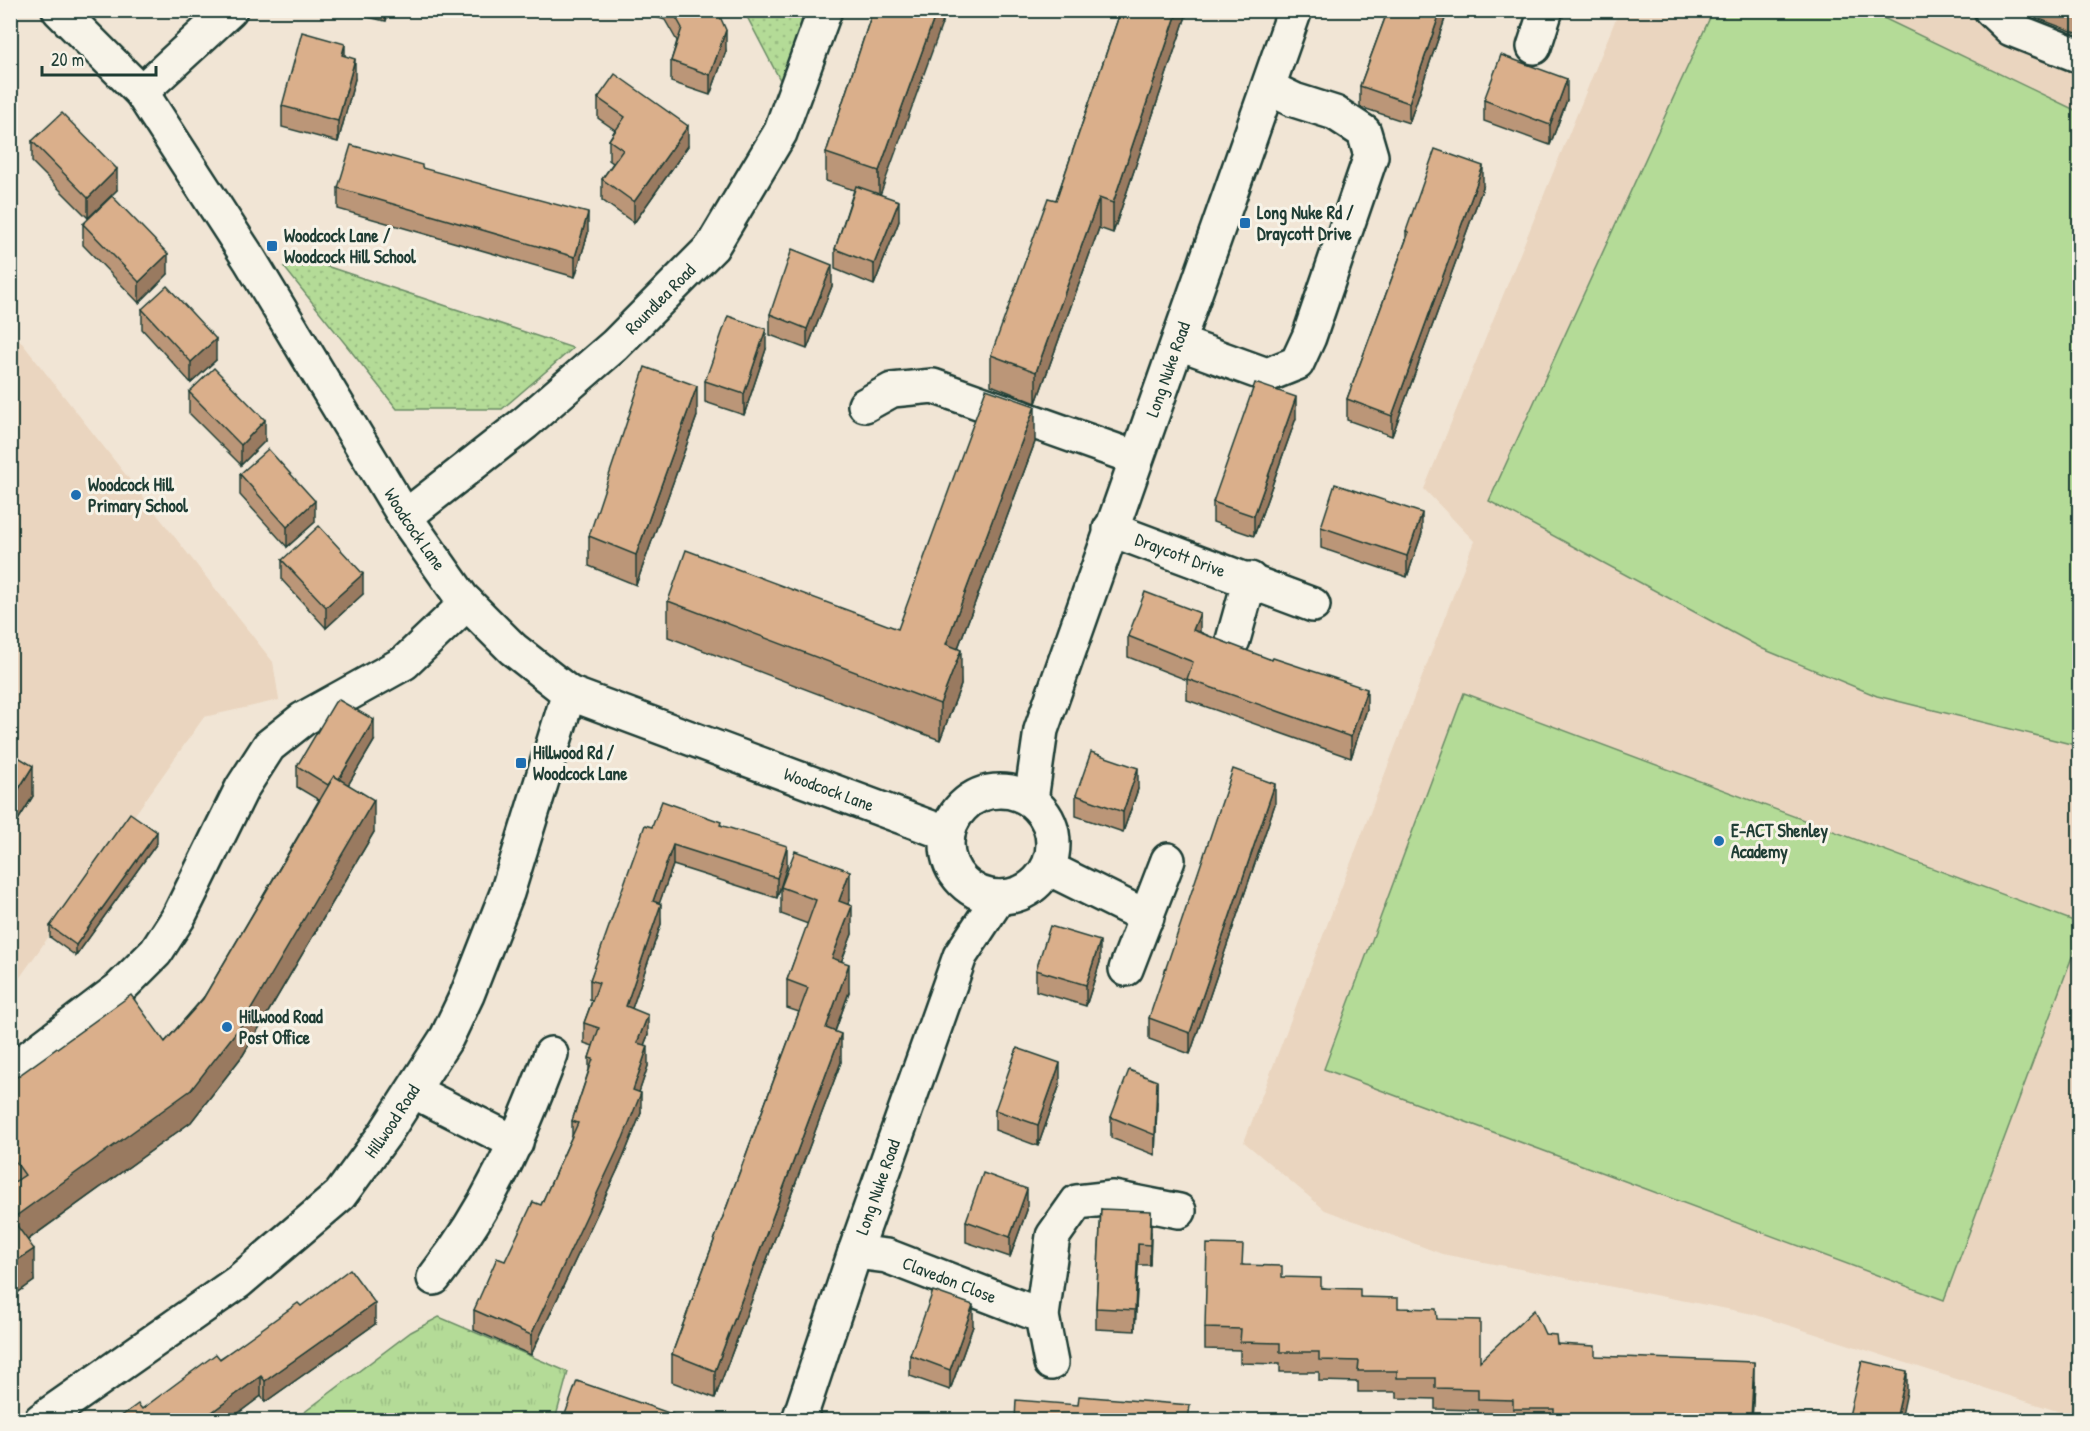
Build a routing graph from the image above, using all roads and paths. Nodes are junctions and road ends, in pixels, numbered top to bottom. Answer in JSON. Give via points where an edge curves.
{"nodes":[{"id":1,"x":59,"y":10,"type":"edge"},
{"id":2,"x":230,"y":10,"type":"edge"},
{"id":3,"x":825,"y":10,"type":"edge"},
{"id":4,"x":1295,"y":10,"type":"edge"},
{"id":5,"x":1546,"y":10,"type":"edge"},
{"id":6,"x":1991,"y":10,"type":"edge"},
{"id":7,"x":1534,"y":47,"type":"dead end"},
{"id":8,"x":2079,"y":56,"type":"edge"},
{"id":9,"x":1269,"y":88,"type":"junction"},
{"id":10,"x":141,"y":93,"type":"junction"},
{"id":11,"x":1179,"y":343,"type":"junction"},
{"id":12,"x":865,"y":405,"type":"dead end"},
{"id":13,"x":1136,"y":458,"type":"junction"},
{"id":14,"x":405,"y":517,"type":"junction"},
{"id":15,"x":1110,"y":529,"type":"junction"},
{"id":16,"x":1250,"y":579,"type":"junction"},
{"id":17,"x":467,"y":603,"type":"junction"},
{"id":18,"x":1313,"y":605,"type":"dead end"},
{"id":19,"x":1233,"y":640,"type":"dead end"},
{"id":20,"x":569,"y":693,"type":"junction"},
{"id":21,"x":1041,"y":730,"type":"junction"},
{"id":22,"x":992,"y":791,"type":"junction"},
{"id":23,"x":1031,"y":800,"type":"junction"},
{"id":24,"x":948,"y":834,"type":"junction"},
{"id":25,"x":1168,"y":860,"type":"dead end"},
{"id":26,"x":1048,"y":868,"type":"junction"},
{"id":27,"x":961,"y":880,"type":"junction"},
{"id":28,"x":999,"y":897,"type":"junction"},
{"id":29,"x":1147,"y":916,"type":"junction"},
{"id":30,"x":960,"y":956,"type":"junction"},
{"id":31,"x":1126,"y":969,"type":"dead end"},
{"id":32,"x":552,"y":1054,"type":"dead end"},
{"id":33,"x":10,"y":1072,"type":"edge"},
{"id":34,"x":413,"y":1091,"type":"junction"},
{"id":35,"x":516,"y":1143,"type":"junction"},
{"id":36,"x":1179,"y":1211,"type":"dead end"},
{"id":37,"x":855,"y":1252,"type":"junction"},
{"id":38,"x":434,"y":1278,"type":"dead end"},
{"id":39,"x":1042,"y":1316,"type":"junction"},
{"id":40,"x":1051,"y":1363,"type":"dead end"},
{"id":41,"x":41,"y":1420,"type":"edge"},
{"id":42,"x":799,"y":1420,"type":"edge"}],
"edges":[{"from":1,"to":10,"type":"street","name":"Woodcock Lane"},
{"from":2,"to":10,"type":"street"},
{"from":3,"to":14,"type":"street","name":"Roundlea Road","via":[[780,133],[712,247],[615,345],[525,423]]},
{"from":4,"to":9,"type":"street","name":"Long Nuke Road"},
{"from":5,"to":7,"type":"street"},
{"from":6,"to":8,"type":"street","via":[[2011,29]]},
{"from":9,"to":11,"type":"street","name":"Long Nuke Road"},
{"from":9,"to":11,"type":"street","via":[[1335,113],[1364,132],[1371,156],[1309,337],[1297,363],[1267,375]]},
{"from":10,"to":14,"type":"street","name":"Woodcock Lane","via":[[250,260]]},
{"from":11,"to":13,"type":"street","name":"Long Nuke Road"},
{"from":12,"to":13,"type":"street","via":[[892,390],[933,386]]},
{"from":13,"to":15,"type":"street","name":"Long Nuke Road"},
{"from":14,"to":17,"type":"street","name":"Woodcock Lane"},
{"from":15,"to":16,"type":"street","name":"Draycott Drive"},
{"from":15,"to":21,"type":"street","name":"Long Nuke Road"},
{"from":16,"to":18,"type":"street","name":"Draycott Drive"},
{"from":16,"to":19,"type":"street","name":"Draycott Drive"},
{"from":17,"to":20,"type":"street","name":"Woodcock Lane","via":[[513,649]]},
{"from":17,"to":33,"type":"street","via":[[404,663],[303,719],[269,746],[242,788],[178,918],[156,952],[119,989]]},
{"from":20,"to":24,"type":"street","name":"Woodcock Lane"},
{"from":20,"to":34,"type":"street","name":"Hillwood Road","via":[[507,893],[471,985],[447,1037]]},
{"from":21,"to":22,"type":"street","name":"Long Nuke Road"},
{"from":21,"to":23,"type":"street","name":"Long Nuke Road"},
{"from":22,"to":23,"type":"street","via":[[1019,794]]},
{"from":22,"to":24,"type":"street","name":"Long Nuke Road","via":[[963,806]]},
{"from":23,"to":26,"type":"street","via":[[1041,810],[1053,836]]},
{"from":24,"to":27,"type":"street","name":"Long Nuke Road","via":[[947,850]]},
{"from":25,"to":29,"type":"street"},
{"from":26,"to":28,"type":"street","via":[[1032,887],[1016,895]]},
{"from":26,"to":29,"type":"street"},
{"from":27,"to":28,"type":"street","via":[[972,889]]},
{"from":27,"to":30,"type":"street","name":"Long Nuke Road"},
{"from":28,"to":30,"type":"street","name":"Long Nuke Road"},
{"from":29,"to":31,"type":"street"},
{"from":30,"to":37,"type":"street","name":"Long Nuke Road"},
{"from":32,"to":35,"type":"street"},
{"from":34,"to":35,"type":"street"},
{"from":34,"to":41,"type":"street","name":"Hillwood Road","via":[[340,1195],[238,1282]]},
{"from":35,"to":38,"type":"street","via":[[479,1216]]},
{"from":36,"to":39,"type":"street","via":[[1113,1198],[1077,1202],[1053,1236]]},
{"from":37,"to":39,"type":"street","name":"Clavedon Close","via":[[887,1256]]},
{"from":37,"to":42,"type":"street","name":"Long Nuke Road"},
{"from":39,"to":40,"type":"street"}]}
